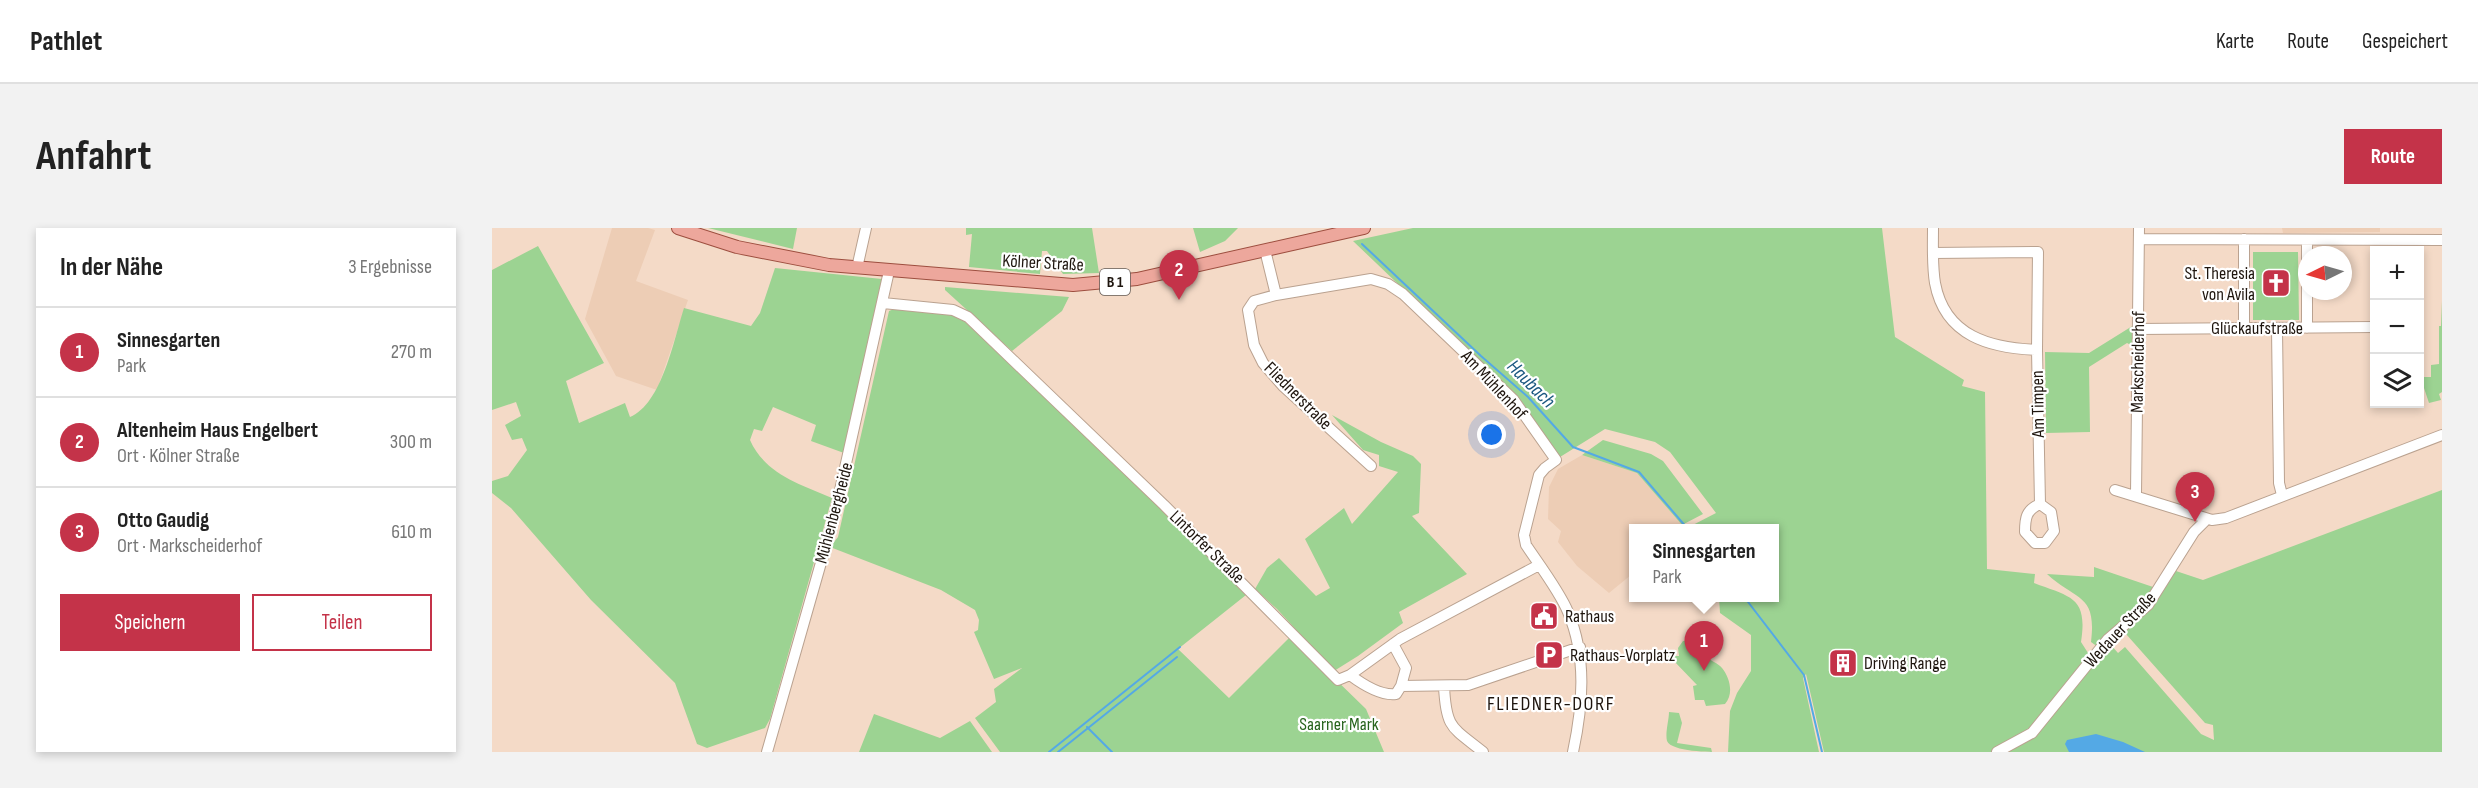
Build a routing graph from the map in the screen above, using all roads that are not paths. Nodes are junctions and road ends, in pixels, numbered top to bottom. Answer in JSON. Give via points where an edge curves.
{"nodes":[{"id":1,"x":678,"y":228,"type":"edge"},
{"id":2,"x":866,"y":228,"type":"edge"},
{"id":3,"x":1364,"y":228,"type":"edge"},
{"id":4,"x":1933,"y":228,"type":"edge"},
{"id":5,"x":2139,"y":234,"type":"edge"},
{"id":6,"x":2274,"y":234,"type":"edge"},
{"id":7,"x":2244,"y":239,"type":"junction"},
{"id":8,"x":2307,"y":240,"type":"junction"},
{"id":9,"x":2442,"y":240,"type":"edge"},
{"id":10,"x":2413,"y":245,"type":"edge"},
{"id":11,"x":1265,"y":250,"type":"junction"},
{"id":12,"x":1933,"y":253,"type":"junction"},
{"id":13,"x":857,"y":268,"type":"junction"},
{"id":14,"x":889,"y":271,"type":"junction"},
{"id":15,"x":1276,"y":295,"type":"junction"},
{"id":16,"x":883,"y":303,"type":"junction"},
{"id":17,"x":2370,"y":327,"type":"edge"},
{"id":18,"x":2244,"y":328,"type":"junction"},
{"id":19,"x":2307,"y":328,"type":"junction"},
{"id":20,"x":2139,"y":329,"type":"junction"},
{"id":21,"x":2277,"y":329,"type":"junction"},
{"id":22,"x":2037,"y":350,"type":"junction"},
{"id":23,"x":2442,"y":435,"type":"edge"},
{"id":24,"x":1371,"y":466,"type":"dead end"},
{"id":25,"x":2115,"y":490,"type":"dead end"},
{"id":26,"x":2136,"y":495,"type":"junction"},
{"id":27,"x":2282,"y":495,"type":"junction"},
{"id":28,"x":2040,"y":504,"type":"dead end"},
{"id":29,"x":2205,"y":520,"type":"junction"},
{"id":30,"x":1539,"y":565,"type":"junction"},
{"id":31,"x":1393,"y":644,"type":"junction"},
{"id":32,"x":1580,"y":647,"type":"junction"},
{"id":33,"x":1350,"y":675,"type":"junction"},
{"id":34,"x":1401,"y":686,"type":"junction"},
{"id":35,"x":1444,"y":686,"type":"junction"},
{"id":36,"x":767,"y":752,"type":"edge"},
{"id":37,"x":1483,"y":752,"type":"edge"},
{"id":38,"x":1573,"y":752,"type":"edge"},
{"id":39,"x":1997,"y":752,"type":"edge"}],
"edges":[{"from":1,"to":13,"type":"main road","name":"Kölner Straße","number":"B 1","via":[[771,255]]},
{"from":2,"to":13,"type":"street"},
{"from":3,"to":11,"type":"main road","name":"Kölner Straße","number":"B 1"},
{"from":4,"to":12,"type":"street","name":"Am Timpen"},
{"from":5,"to":7,"type":"street"},
{"from":5,"to":20,"type":"street","name":"Markscheiderhof"},
{"from":6,"to":7,"type":"street"},
{"from":6,"to":8,"type":"street"},
{"from":7,"to":18,"type":"street"},
{"from":8,"to":10,"type":"street"},
{"from":8,"to":19,"type":"street"},
{"from":9,"to":10,"type":"street"},
{"from":11,"to":14,"type":"main road","name":"Kölner Straße","number":"B 1","via":[[1137,279],[1073,285]]},
{"from":11,"to":15,"type":"street"},
{"from":12,"to":22,"type":"street","name":"Am Timpen","via":[[1935,286],[1945,309],[1959,326],[1993,346]]},
{"from":12,"to":22,"type":"street","via":[[2038,252]]},
{"from":13,"to":14,"type":"main road","name":"Kölner Straße","number":"B 1"},
{"from":14,"to":16,"type":"street","name":"Mühlenbergheide"},
{"from":15,"to":24,"type":"street","name":"Fliednerstraße","via":[[1254,301],[1248,310],[1254,345],[1263,363]]},
{"from":15,"to":30,"type":"street","name":"Am Mühlenhof","via":[[1371,279],[1388,284],[1513,399],[1556,460],[1539,475],[1525,523],[1526,545]]},
{"from":16,"to":33,"type":"street","name":"Lintorfer Straße","via":[[953,310],[968,317],[1197,537],[1338,680]]},
{"from":16,"to":36,"type":"street","name":"Mühlenbergheide","via":[[834,517]]},
{"from":17,"to":19,"type":"street","name":"Glückaufstraße"},
{"from":18,"to":20,"type":"street","name":"Glückaufstraße"},
{"from":18,"to":21,"type":"street","name":"Glückaufstraße"},
{"from":19,"to":21,"type":"street","name":"Glückaufstraße"},
{"from":20,"to":26,"type":"street","name":"Markscheiderhof"},
{"from":21,"to":27,"type":"street"},
{"from":22,"to":28,"type":"street","name":"Am Timpen"},
{"from":23,"to":27,"type":"street"},
{"from":25,"to":26,"type":"street"},
{"from":26,"to":29,"type":"street"},
{"from":27,"to":29,"type":"street","via":[[2226,518]]},
{"from":29,"to":39,"type":"street","name":"Wedauer Straße","via":[[2148,605],[2108,639],[2032,733]]},
{"from":30,"to":31,"type":"street"},
{"from":30,"to":32,"type":"street","name":"Am Mühlenhof","via":[[1568,610]]},
{"from":31,"to":33,"type":"street"},
{"from":31,"to":34,"type":"street","via":[[1406,668]]},
{"from":32,"to":35,"type":"street","via":[[1477,682]]},
{"from":32,"to":38,"type":"street","name":"Am Mühlenhof","via":[[1582,685]]},
{"from":33,"to":34,"type":"street","via":[[1361,684],[1390,695],[1396,694]]},
{"from":34,"to":35,"type":"street"},
{"from":35,"to":37,"type":"street","via":[[1448,719],[1454,730]]}]}
